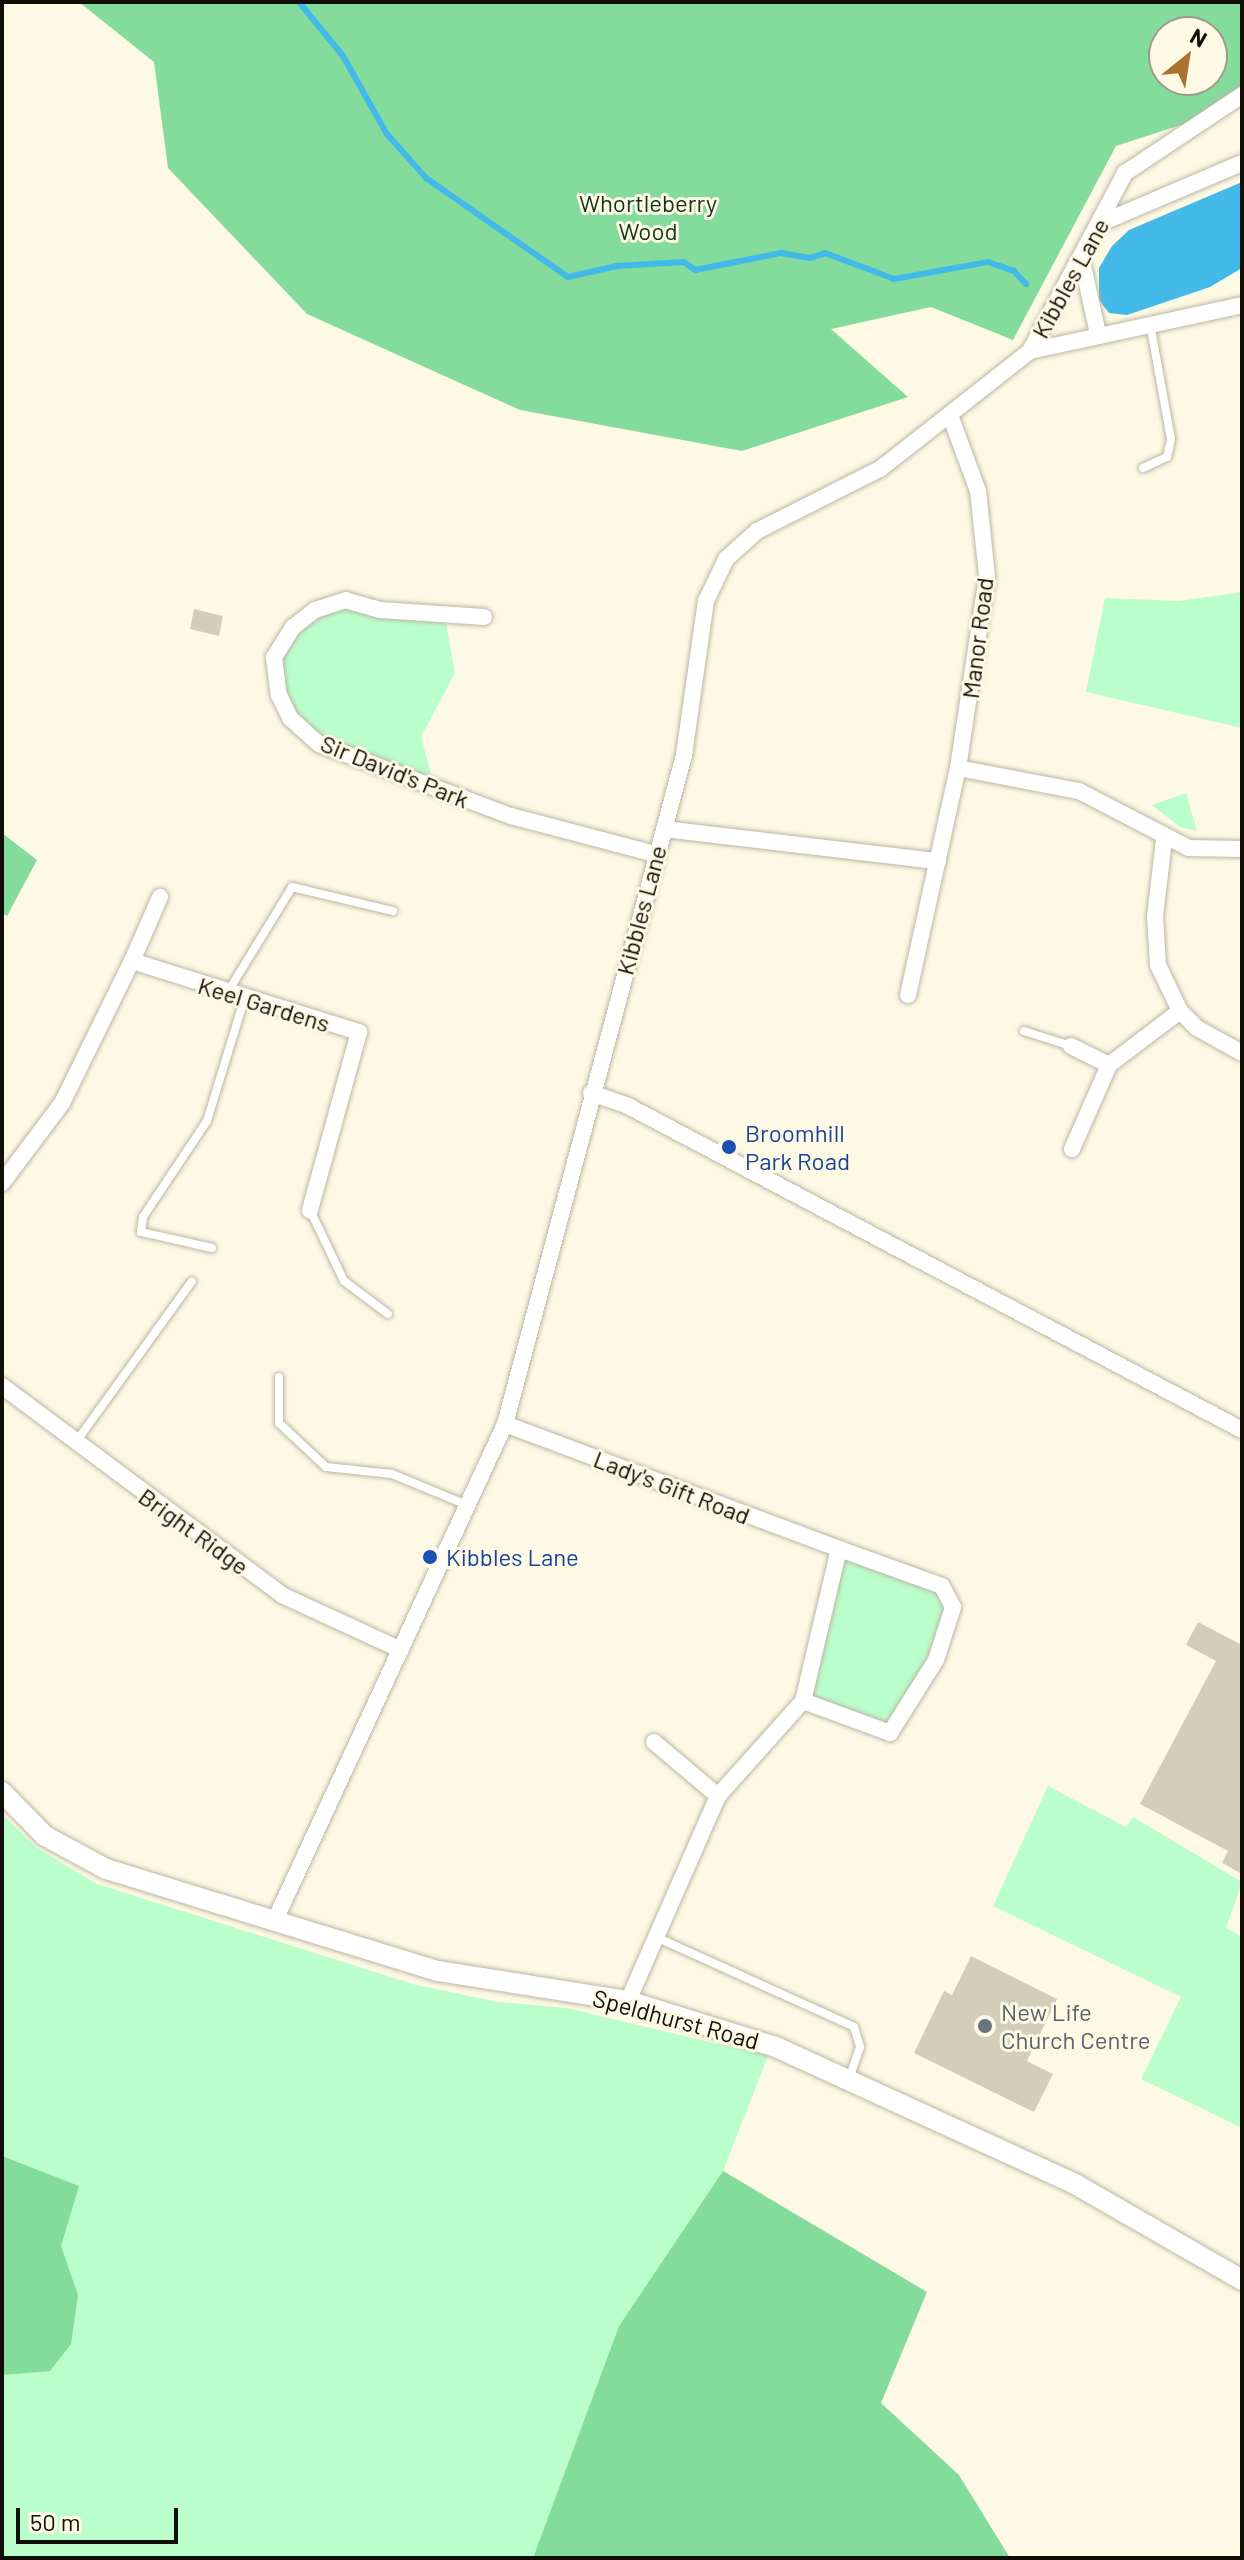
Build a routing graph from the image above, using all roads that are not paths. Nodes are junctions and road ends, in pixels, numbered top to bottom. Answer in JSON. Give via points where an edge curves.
{"nodes":[{"id":1,"x":1242,"y":95,"type":"edge"},
{"id":2,"x":1242,"y":163,"type":"edge"},
{"id":3,"x":1101,"y":223,"type":"junction"},
{"id":4,"x":1082,"y":261,"type":"junction"},
{"id":5,"x":1242,"y":305,"type":"edge"},
{"id":6,"x":1150,"y":323,"type":"junction"},
{"id":7,"x":1098,"y":334,"type":"junction"},
{"id":8,"x":1030,"y":351,"type":"junction"},
{"id":9,"x":951,"y":418,"type":"junction"},
{"id":10,"x":1143,"y":468,"type":"dead end"},
{"id":11,"x":484,"y":617,"type":"dead end"},
{"id":12,"x":958,"y":768,"type":"junction"},
{"id":13,"x":664,"y":829,"type":"junction"},
{"id":14,"x":1164,"y":840,"type":"junction"},
{"id":15,"x":1242,"y":849,"type":"edge"},
{"id":16,"x":655,"y":854,"type":"junction"},
{"id":17,"x":938,"y":861,"type":"junction"},
{"id":18,"x":160,"y":897,"type":"dead end"},
{"id":19,"x":393,"y":911,"type":"dead end"},
{"id":20,"x":132,"y":961,"type":"junction"},
{"id":21,"x":227,"y":994,"type":"junction"},
{"id":22,"x":908,"y":995,"type":"dead end"},
{"id":23,"x":244,"y":1000,"type":"junction"},
{"id":24,"x":1180,"y":1011,"type":"junction"},
{"id":25,"x":1024,"y":1031,"type":"dead end"},
{"id":26,"x":1071,"y":1046,"type":"joint"},
{"id":27,"x":1242,"y":1053,"type":"edge"},
{"id":28,"x":1109,"y":1065,"type":"junction"},
{"id":29,"x":591,"y":1093,"type":"junction"},
{"id":30,"x":1072,"y":1149,"type":"dead end"},
{"id":31,"x":2,"y":1183,"type":"edge"},
{"id":32,"x":310,"y":1210,"type":"joint"},
{"id":33,"x":212,"y":1248,"type":"dead end"},
{"id":34,"x":192,"y":1281,"type":"dead end"},
{"id":35,"x":388,"y":1314,"type":"dead end"},
{"id":36,"x":279,"y":1377,"type":"dead end"},
{"id":37,"x":2,"y":1386,"type":"edge"},
{"id":38,"x":505,"y":1424,"type":"junction"},
{"id":39,"x":1242,"y":1430,"type":"edge"},
{"id":40,"x":76,"y":1443,"type":"junction"},
{"id":41,"x":468,"y":1505,"type":"junction"},
{"id":42,"x":839,"y":1549,"type":"junction"},
{"id":43,"x":401,"y":1650,"type":"junction"},
{"id":44,"x":803,"y":1701,"type":"junction"},
{"id":45,"x":654,"y":1742,"type":"dead end"},
{"id":46,"x":2,"y":1792,"type":"edge"},
{"id":47,"x":718,"y":1796,"type":"junction"},
{"id":48,"x":276,"y":1918,"type":"junction"},
{"id":49,"x":655,"y":1937,"type":"junction"},
{"id":50,"x":628,"y":2001,"type":"junction"},
{"id":51,"x":848,"y":2080,"type":"junction"},
{"id":52,"x":1242,"y":2280,"type":"edge"}],
"edges":[{"from":1,"to":3,"type":"street","name":"Kibbles Lane","via":[[1125,173]]},
{"from":2,"to":3,"type":"street"},
{"from":3,"to":4,"type":"street","name":"Kibbles Lane"},
{"from":4,"to":7,"type":"street"},
{"from":4,"to":8,"type":"street","name":"Kibbles Lane"},
{"from":5,"to":6,"type":"street"},
{"from":6,"to":7,"type":"street"},
{"from":6,"to":10,"type":"lane","via":[[1171,439],[1167,457]]},
{"from":7,"to":8,"type":"street"},
{"from":8,"to":9,"type":"street","name":"Kibbles Lane"},
{"from":9,"to":12,"type":"street","name":"Manor Road","via":[[978,491],[987,576]]},
{"from":9,"to":13,"type":"street","name":"Kibbles Lane","via":[[880,469],[757,531],[726,559],[706,601],[684,755]]},
{"from":11,"to":16,"type":"street","name":"Sir David's Park","via":[[380,610],[346,600],[315,610],[293,627],[274,657],[279,695],[290,718],[319,744],[511,816]]},
{"from":12,"to":14,"type":"street","via":[[1079,791],[1122,810]]},
{"from":12,"to":17,"type":"street","name":"Manor Road"},
{"from":13,"to":16,"type":"street","name":"Kibbles Lane"},
{"from":13,"to":17,"type":"street"},
{"from":14,"to":15,"type":"street","via":[[1189,848]]},
{"from":14,"to":24,"type":"street","via":[[1155,917],[1158,965]]},
{"from":16,"to":29,"type":"street","name":"Kibbles Lane"},
{"from":17,"to":22,"type":"street","name":"Manor Road"},
{"from":18,"to":20,"type":"street"},
{"from":19,"to":21,"type":"lane","via":[[292,887]]},
{"from":20,"to":21,"type":"street","name":"Keel Gardens"},
{"from":20,"to":31,"type":"street","via":[[62,1103]]},
{"from":21,"to":23,"type":"street","name":"Keel Gardens"},
{"from":23,"to":32,"type":"street","name":"Keel Gardens","via":[[359,1032]]},
{"from":23,"to":33,"type":"lane","via":[[207,1121],[143,1217],[141,1232]]},
{"from":24,"to":27,"type":"street"},
{"from":24,"to":28,"type":"street"},
{"from":25,"to":26,"type":"lane"},
{"from":26,"to":28,"type":"street"},
{"from":28,"to":30,"type":"street"},
{"from":29,"to":38,"type":"street","name":"Kibbles Lane"},
{"from":29,"to":39,"type":"street","via":[[656,1120]]},
{"from":32,"to":35,"type":"lane","via":[[344,1281]]},
{"from":34,"to":40,"type":"lane"},
{"from":36,"to":41,"type":"lane","via":[[279,1423],[326,1467],[392,1474]]},
{"from":37,"to":40,"type":"street","name":"Bright Ridge"},
{"from":38,"to":41,"type":"street","name":"Kibbles Lane"},
{"from":38,"to":42,"type":"street","name":"Lady's Gift Road"},
{"from":40,"to":43,"type":"street","name":"Bright Ridge","via":[[282,1595]]},
{"from":41,"to":43,"type":"street","name":"Kibbles Lane"},
{"from":42,"to":44,"type":"street"},
{"from":42,"to":44,"type":"street","name":"Lady's Gift Road","via":[[942,1586],[953,1607],[936,1660],[890,1733]]},
{"from":43,"to":48,"type":"street","name":"Kibbles Lane"},
{"from":44,"to":47,"type":"street"},
{"from":45,"to":47,"type":"street"},
{"from":46,"to":48,"type":"street","name":"Speldhurst Road","via":[[45,1836],[106,1869]]},
{"from":47,"to":49,"type":"street"},
{"from":48,"to":50,"type":"street","name":"Speldhurst Road","via":[[438,1971]]},
{"from":49,"to":50,"type":"street"},
{"from":49,"to":51,"type":"lane","via":[[854,2027],[860,2047]]},
{"from":50,"to":51,"type":"street","name":"Speldhurst Road","via":[[776,2047]]},
{"from":51,"to":52,"type":"street","name":"Speldhurst Road","via":[[1075,2184]]}]}
